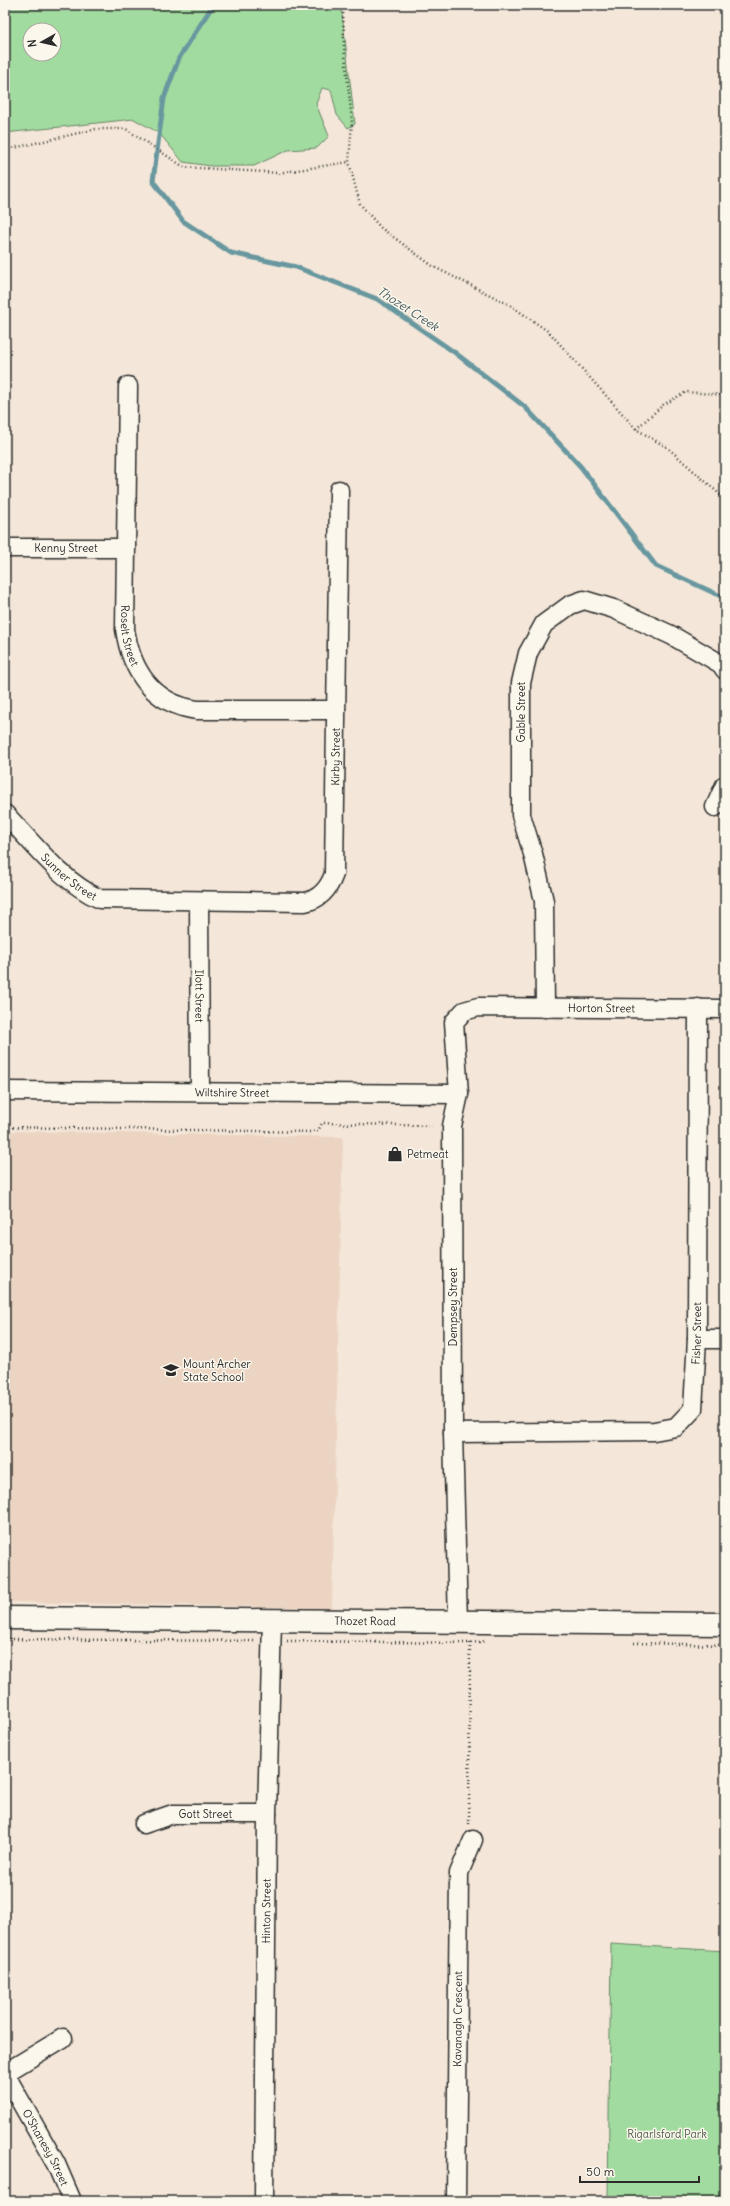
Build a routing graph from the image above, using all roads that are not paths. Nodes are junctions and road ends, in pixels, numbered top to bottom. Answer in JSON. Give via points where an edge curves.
{"nodes":[{"id":1,"x":128,"y":386,"type":"dead end"},
{"id":2,"x":339,"y":490,"type":"dead end"},
{"id":3,"x":5,"y":548,"type":"edge"},
{"id":4,"x":126,"y":548,"type":"junction"},
{"id":5,"x":725,"y":670,"type":"edge"},
{"id":6,"x":336,"y":710,"type":"junction"},
{"id":7,"x":725,"y":785,"type":"edge"},
{"id":8,"x":714,"y":807,"type":"dead end"},
{"id":9,"x":5,"y":814,"type":"edge"},
{"id":10,"x":199,"y":901,"type":"junction"},
{"id":11,"x":478,"y":1007,"type":"joint"},
{"id":12,"x":545,"y":1008,"type":"junction"},
{"id":13,"x":698,"y":1008,"type":"junction"},
{"id":14,"x":725,"y":1009,"type":"edge"},
{"id":15,"x":5,"y":1091,"type":"edge"},
{"id":16,"x":200,"y":1092,"type":"junction"},
{"id":17,"x":458,"y":1094,"type":"junction"},
{"id":18,"x":697,"y":1339,"type":"junction"},
{"id":19,"x":725,"y":1339,"type":"edge"},
{"id":20,"x":453,"y":1433,"type":"junction"},
{"id":21,"x":5,"y":1618,"type":"edge"},
{"id":22,"x":272,"y":1620,"type":"junction"},
{"id":23,"x":464,"y":1623,"type":"junction"},
{"id":24,"x":725,"y":1624,"type":"edge"},
{"id":25,"x":268,"y":1814,"type":"junction"},
{"id":26,"x":144,"y":1824,"type":"dead end"},
{"id":27,"x":473,"y":1840,"type":"road end"},
{"id":28,"x":63,"y":2038,"type":"dead end"},
{"id":29,"x":5,"y":2074,"type":"edge"},
{"id":30,"x":72,"y":2201,"type":"edge"},
{"id":31,"x":264,"y":2201,"type":"edge"},
{"id":32,"x":456,"y":2201,"type":"edge"}],
"edges":[{"from":1,"to":4,"type":"street","name":"Roselt Street"},
{"from":2,"to":6,"type":"street","name":"Kirby Street"},
{"from":3,"to":4,"type":"street","name":"Kenny Street"},
{"from":4,"to":6,"type":"street","name":"Roselt Street","via":[[127,647],[141,676],[157,695],[182,708],[197,710]]},
{"from":5,"to":12,"type":"street","name":"Gable Street","via":[[721,664],[671,635],[614,609],[584,600],[570,605],[544,624],[528,653],[521,683],[521,815],[544,901]]},
{"from":6,"to":10,"type":"street","name":"Kirby Street","via":[[334,874],[330,884],[316,900],[305,902]]},
{"from":7,"to":8,"type":"street"},
{"from":9,"to":10,"type":"street","name":"Sunner Street","via":[[71,882],[100,899]]},
{"from":10,"to":16,"type":"street","name":"Ilott Street"},
{"from":11,"to":12,"type":"street","name":"Horton Street"},
{"from":11,"to":17,"type":"street","name":"Dempsey Street","via":[[464,1011],[454,1022]]},
{"from":12,"to":13,"type":"street","name":"Horton Street"},
{"from":13,"to":14,"type":"street","name":"Horton Street"},
{"from":13,"to":18,"type":"street","name":"Fisher Street"},
{"from":15,"to":16,"type":"street","name":"Wiltshire Street"},
{"from":16,"to":17,"type":"street","name":"Wiltshire Street"},
{"from":17,"to":20,"type":"street","name":"Dempsey Street","via":[[452,1126]]},
{"from":18,"to":19,"type":"street"},
{"from":18,"to":20,"type":"street","name":"Fisher Street","via":[[693,1409],[676,1427],[654,1432]]},
{"from":20,"to":23,"type":"street","name":"Dempsey Street"},
{"from":21,"to":22,"type":"street","name":"Thozet Road"},
{"from":22,"to":23,"type":"street","name":"Thozet Road"},
{"from":22,"to":25,"type":"street","name":"Hinton Street"},
{"from":23,"to":24,"type":"street","name":"Thozet Road"},
{"from":25,"to":26,"type":"street","name":"Gott Street","via":[[173,1814]]},
{"from":25,"to":31,"type":"street","name":"Hinton Street"},
{"from":27,"to":32,"type":"street","name":"Kavanagh Crescent","via":[[459,1873]]},
{"from":28,"to":29,"type":"street","name":"O'Shanesy Street"},
{"from":29,"to":30,"type":"street","name":"O'Shanesy Street","via":[[56,2164]]}]}
